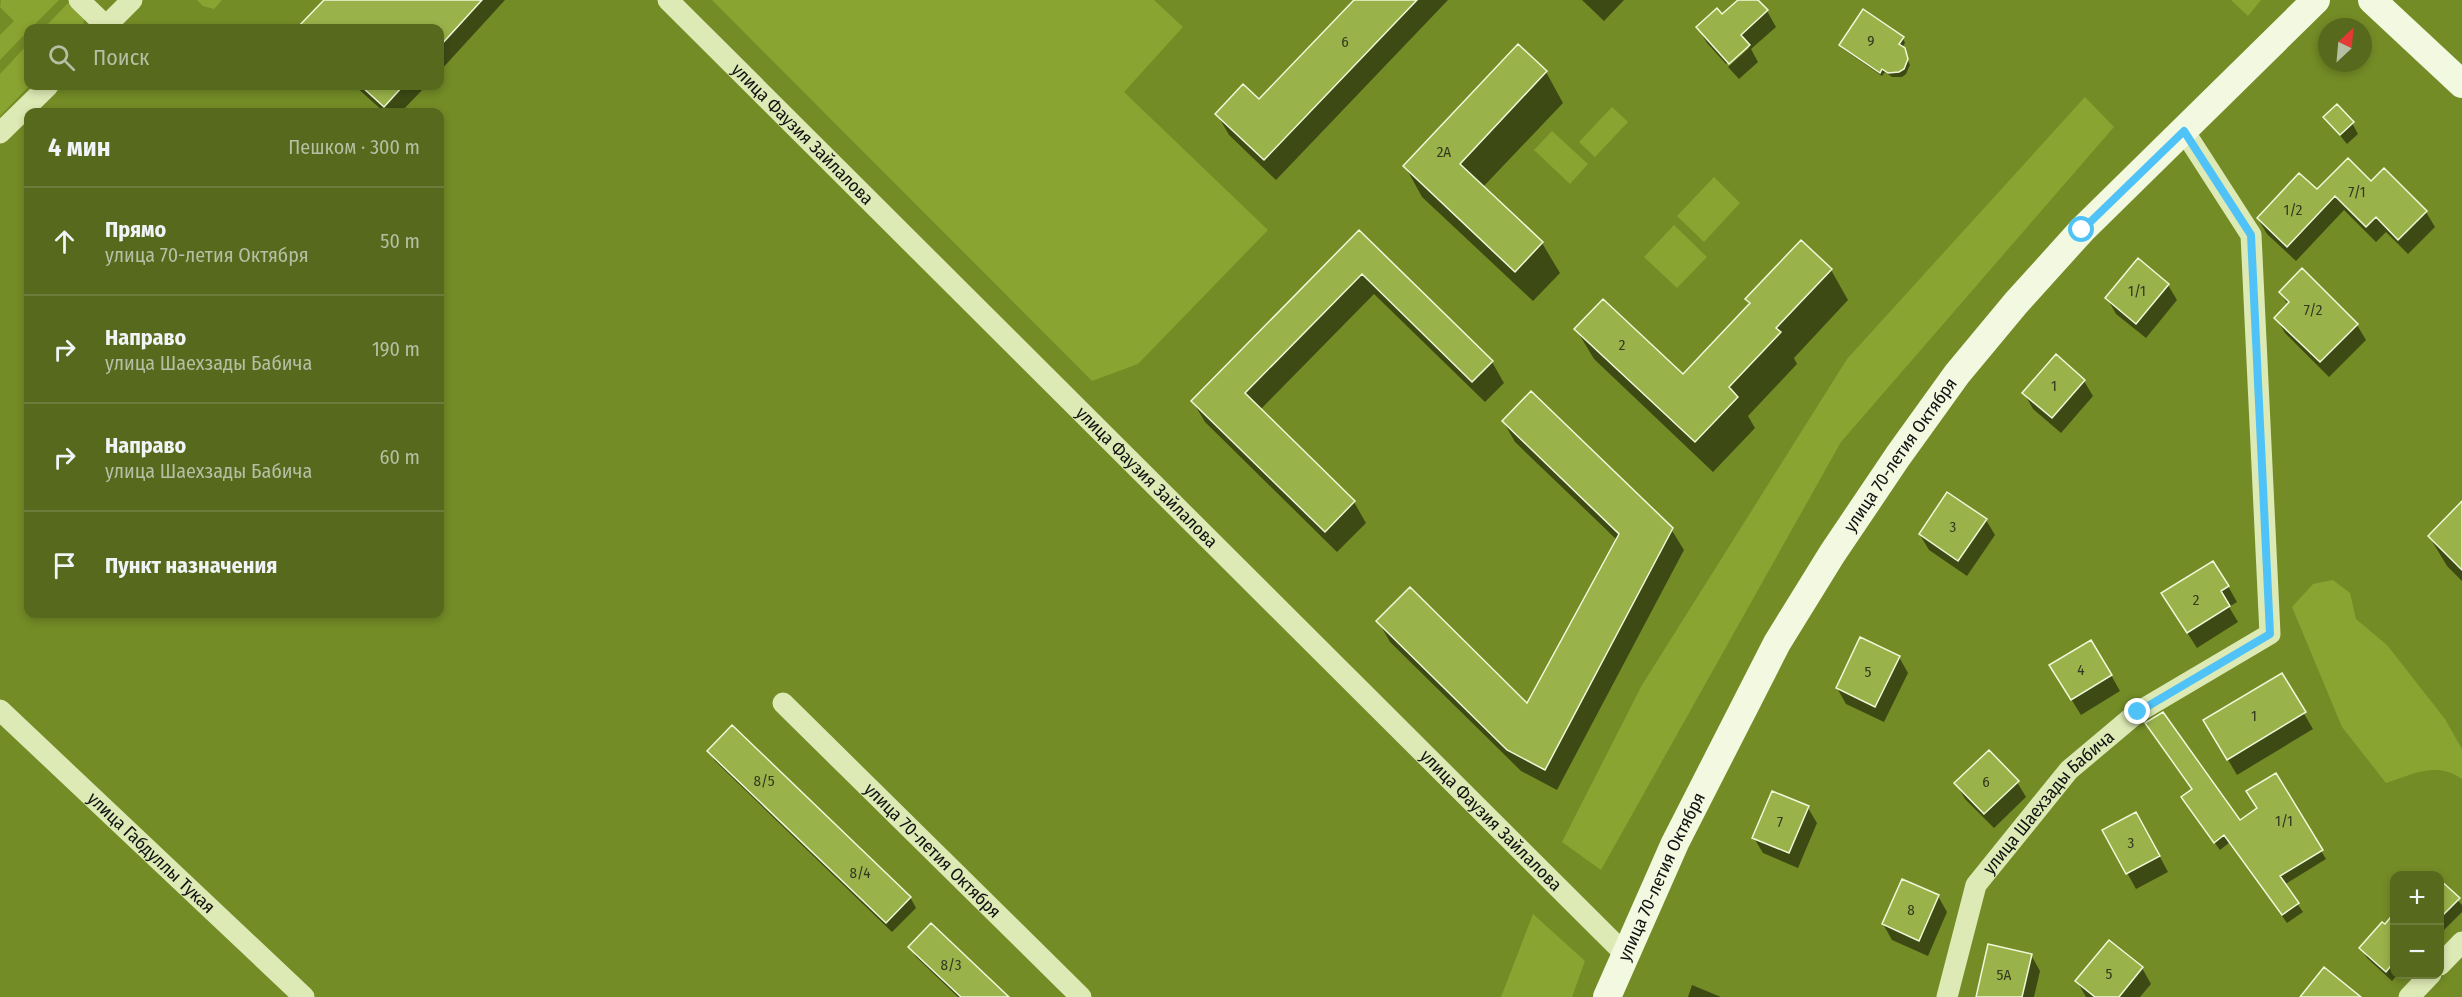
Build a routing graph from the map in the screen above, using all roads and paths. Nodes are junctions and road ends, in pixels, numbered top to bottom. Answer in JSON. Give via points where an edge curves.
{"nodes":[{"id":1,"x":80,"y":0,"type":"edge"},
{"id":2,"x":132,"y":0,"type":"edge"},
{"id":3,"x":668,"y":0,"type":"edge"},
{"id":4,"x":2316,"y":0,"type":"edge"},
{"id":5,"x":2372,"y":0,"type":"edge"},
{"id":6,"x":102,"y":24,"type":"edge"},
{"id":7,"x":108,"y":24,"type":"edge"},
{"id":8,"x":2462,"y":84,"type":"edge"},
{"id":9,"x":44,"y":90,"type":"edge"},
{"id":10,"x":26,"y":108,"type":"edge"},
{"id":11,"x":24,"y":110,"type":"edge"},
{"id":12,"x":2184,"y":131,"type":"junction"},
{"id":13,"x":0,"y":133,"type":"edge"},
{"id":14,"x":783,"y":703,"type":"dead end"},
{"id":15,"x":0,"y":710,"type":"edge"},
{"id":16,"x":2462,"y":942,"type":"edge"},
{"id":17,"x":1625,"y":954,"type":"junction"},
{"id":18,"x":2444,"y":961,"type":"edge"},
{"id":19,"x":2427,"y":979,"type":"edge"},
{"id":20,"x":304,"y":997,"type":"edge"},
{"id":21,"x":1081,"y":997,"type":"edge"},
{"id":22,"x":1607,"y":997,"type":"edge"},
{"id":23,"x":1947,"y":997,"type":"edge"},
{"id":24,"x":2409,"y":997,"type":"edge"}],
"edges":[{"from":1,"to":6,"type":"street"},
{"from":2,"to":7,"type":"street"},
{"from":3,"to":17,"type":"street","name":"улица Фаузия Зайлалова"},
{"from":4,"to":12,"type":"main road","name":"улица 70-летия Октября"},
{"from":5,"to":8,"type":"main road"},
{"from":9,"to":10,"type":"street"},
{"from":11,"to":13,"type":"street"},
{"from":12,"to":17,"type":"main road","name":"улица 70-летия Октября","via":[[2082,230],[2016,303],[1898,456],[1777,643],[1675,843]]},
{"from":12,"to":23,"type":"street","name":"улица Шаехзады Бабича","via":[[2251,235],[2270,634],[2138,712],[2069,770],[1976,885]]},
{"from":14,"to":21,"type":"street","name":"улица 70-летия Октября"},
{"from":15,"to":20,"type":"street","name":"улица Габдуллы Тукая"},
{"from":16,"to":18,"type":"street"},
{"from":17,"to":22,"type":"main road","name":"улица 70-летия Октября"},
{"from":19,"to":24,"type":"street"}]}
